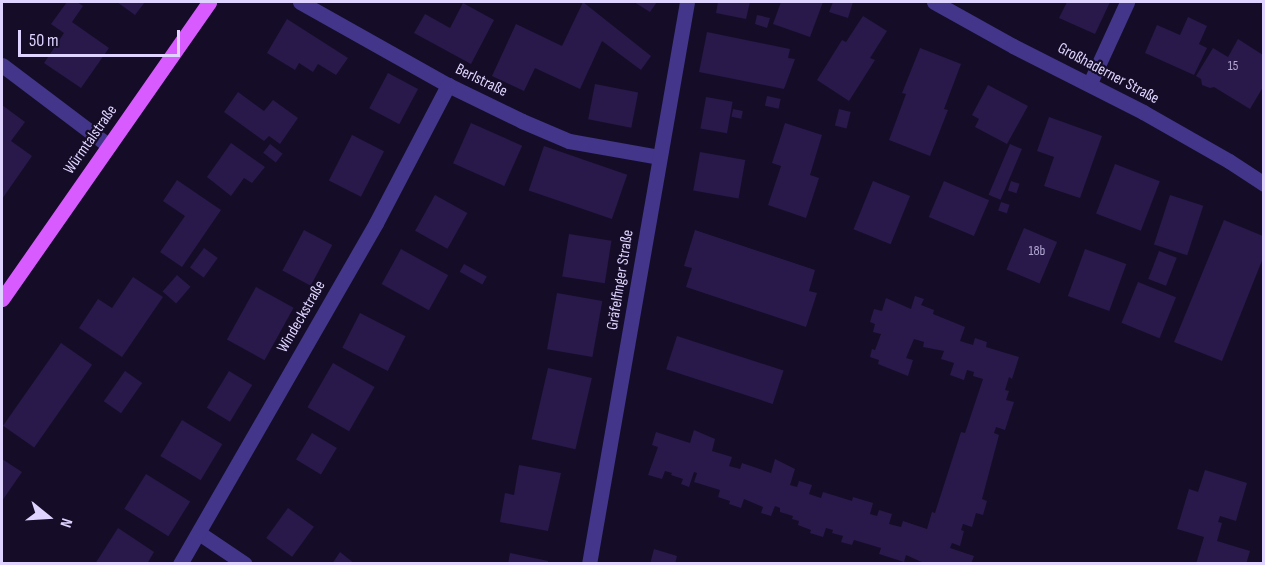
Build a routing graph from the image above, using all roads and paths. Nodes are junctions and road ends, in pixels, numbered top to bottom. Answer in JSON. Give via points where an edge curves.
{"nodes":[{"id":1,"x":209,"y":2,"type":"edge"},
{"id":2,"x":300,"y":2,"type":"edge"},
{"id":3,"x":687,"y":2,"type":"edge"},
{"id":4,"x":934,"y":2,"type":"edge"},
{"id":5,"x":1127,"y":2,"type":"edge"},
{"id":6,"x":2,"y":65,"type":"edge"},
{"id":7,"x":1090,"y":83,"type":"junction"},
{"id":8,"x":448,"y":85,"type":"junction"},
{"id":9,"x":109,"y":146,"type":"junction"},
{"id":10,"x":659,"y":157,"type":"junction"},
{"id":11,"x":1263,"y":184,"type":"edge"},
{"id":12,"x":2,"y":299,"type":"edge"},
{"id":13,"x":200,"y":532,"type":"junction"},
{"id":14,"x":180,"y":564,"type":"edge"},
{"id":15,"x":245,"y":564,"type":"edge"},
{"id":16,"x":589,"y":564,"type":"edge"}],
"edges":[{"from":1,"to":9,"type":"main road","name":"Würmtalstraße"},
{"from":2,"to":8,"type":"street","name":"Berlstraße"},
{"from":3,"to":10,"type":"street","name":"Gräfelfinger Straße"},
{"from":4,"to":7,"type":"street","name":"Großhaderner Straße"},
{"from":5,"to":7,"type":"street"},
{"from":6,"to":9,"type":"street"},
{"from":7,"to":11,"type":"street","name":"Großhaderner Straße","via":[[1229,160]]},
{"from":8,"to":10,"type":"street","name":"Berlstraße","via":[[569,141]]},
{"from":8,"to":13,"type":"street","name":"Windeckstraße","via":[[376,223]]},
{"from":9,"to":12,"type":"main road","name":"Würmtalstraße"},
{"from":10,"to":16,"type":"street","name":"Gräfelfinger Straße"},
{"from":13,"to":14,"type":"street","name":"Windeckstraße"},
{"from":13,"to":15,"type":"street"}]}
